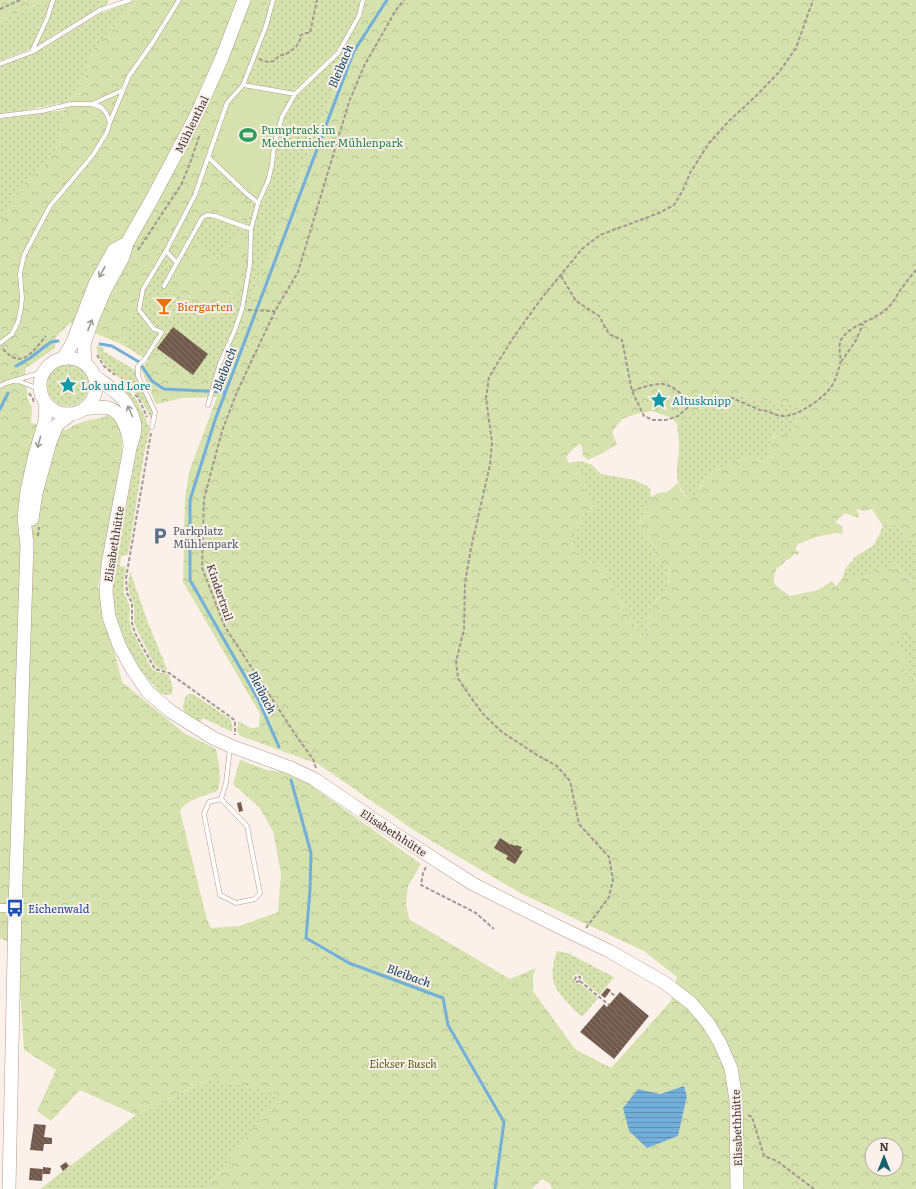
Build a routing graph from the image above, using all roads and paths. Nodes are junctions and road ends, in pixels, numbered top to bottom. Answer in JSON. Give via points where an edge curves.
{"nodes":[{"id":1,"x":20,"y":0,"type":"edge"},
{"id":2,"x":53,"y":0,"type":"edge"},
{"id":3,"x":130,"y":0,"type":"edge"},
{"id":4,"x":179,"y":0,"type":"edge"},
{"id":5,"x":244,"y":0,"type":"edge"},
{"id":6,"x":273,"y":0,"type":"edge"},
{"id":7,"x":317,"y":0,"type":"edge"},
{"id":8,"x":363,"y":0,"type":"edge"},
{"id":9,"x":404,"y":0,"type":"edge"},
{"id":10,"x":813,"y":0,"type":"edge"},
{"id":11,"x":0,"y":9,"type":"edge"},
{"id":12,"x":32,"y":52,"type":"junction"},
{"id":13,"x":254,"y":57,"type":"junction"},
{"id":14,"x":0,"y":64,"type":"edge"},
{"id":15,"x":243,"y":85,"type":"junction"},
{"id":16,"x":123,"y":90,"type":"junction"},
{"id":17,"x":295,"y":94,"type":"junction"},
{"id":18,"x":92,"y":104,"type":"junction"},
{"id":19,"x":0,"y":116,"type":"edge"},
{"id":20,"x":110,"y":122,"type":"junction"},
{"id":21,"x":200,"y":134,"type":"dead end"},
{"id":22,"x":209,"y":158,"type":"junction"},
{"id":23,"x":258,"y":203,"type":"junction"},
{"id":24,"x":251,"y":229,"type":"junction"},
{"id":25,"x":127,"y":243,"type":"junction"},
{"id":26,"x":166,"y":251,"type":"junction"},
{"id":27,"x":135,"y":256,"type":"dead end"},
{"id":28,"x":177,"y":264,"type":"junction"},
{"id":29,"x":916,"y":270,"type":"edge"},
{"id":30,"x":560,"y":276,"type":"junction"},
{"id":31,"x":164,"y":286,"type":"dead end"},
{"id":32,"x":250,"y":310,"type":"dead end"},
{"id":33,"x":275,"y":311,"type":"junction"},
{"id":34,"x":864,"y":323,"type":"junction"},
{"id":35,"x":46,"y":336,"type":"dead end"},
{"id":36,"x":0,"y":344,"type":"edge"},
{"id":37,"x":96,"y":352,"type":"dead end"},
{"id":38,"x":63,"y":358,"type":"junction"},
{"id":39,"x":840,"y":363,"type":"junction"},
{"id":40,"x":85,"y":364,"type":"junction"},
{"id":41,"x":43,"y":372,"type":"junction"},
{"id":42,"x":94,"y":376,"type":"junction"},
{"id":43,"x":119,"y":379,"type":"dead end"},
{"id":44,"x":16,"y":380,"type":"junction"},
{"id":45,"x":0,"y":386,"type":"edge"},
{"id":46,"x":39,"y":388,"type":"junction"},
{"id":47,"x":632,"y":391,"type":"junction"},
{"id":48,"x":46,"y":404,"type":"junction"},
{"id":49,"x":692,"y":404,"type":"junction"},
{"id":50,"x":208,"y":405,"type":"dead end"},
{"id":51,"x":84,"y":409,"type":"junction"},
{"id":52,"x":71,"y":414,"type":"junction"},
{"id":53,"x":152,"y":427,"type":"joint"},
{"id":54,"x":130,"y":448,"type":"junction"},
{"id":55,"x":27,"y":545,"type":"junction"},
{"id":56,"x":234,"y":742,"type":"junction"},
{"id":57,"x":316,"y":768,"type":"dead end"},
{"id":58,"x":221,"y":799,"type":"junction"},
{"id":59,"x":432,"y":857,"type":"junction"},
{"id":60,"x":0,"y":908,"type":"edge"},
{"id":61,"x":16,"y":908,"type":"junction"},
{"id":62,"x":586,"y":928,"type":"dead end"},
{"id":63,"x":494,"y":929,"type":"dead end"},
{"id":64,"x":580,"y":981,"type":"dead end"},
{"id":65,"x":611,"y":993,"type":"dead end"},
{"id":66,"x":616,"y":996,"type":"dead end"},
{"id":67,"x":609,"y":1005,"type":"dead end"},
{"id":68,"x":746,"y":1114,"type":"dead end"},
{"id":69,"x":9,"y":1189,"type":"edge"},
{"id":70,"x":737,"y":1189,"type":"edge"},
{"id":71,"x":814,"y":1189,"type":"edge"}],
"edges":[{"from":1,"to":11,"type":"path"},
{"from":2,"to":12,"type":"lane"},
{"from":3,"to":12,"type":"lane","via":[[100,10]]},
{"from":4,"to":16,"type":"lane"},
{"from":5,"to":25,"type":"main road","name":"Mühlenthal","via":[[196,116]]},
{"from":6,"to":13,"type":"lane"},
{"from":7,"to":13,"type":"path","via":[[310,33],[300,36],[296,47],[268,62]]},
{"from":8,"to":17,"type":"lane","via":[[359,16],[338,53]]},
{"from":9,"to":33,"type":"path","name":"Kindertrail","via":[[364,66],[350,102],[298,272]]},
{"from":10,"to":30,"type":"path","via":[[792,54],[762,91],[709,143],[674,205],[600,235],[582,249]]},
{"from":12,"to":14,"type":"lane"},
{"from":13,"to":15,"type":"lane"},
{"from":15,"to":17,"type":"lane"},
{"from":15,"to":22,"type":"lane","via":[[227,103]]},
{"from":16,"to":18,"type":"lane"},
{"from":16,"to":20,"type":"lane"},
{"from":17,"to":23,"type":"lane","via":[[282,117],[268,181]]},
{"from":18,"to":19,"type":"lane","via":[[71,104],[42,111]]},
{"from":18,"to":20,"type":"lane","via":[[101,107]]},
{"from":20,"to":36,"type":"lane","via":[[108,132],[93,155],[50,206],[24,255],[20,274],[22,308],[12,334]]},
{"from":21,"to":27,"type":"path","via":[[181,185]]},
{"from":22,"to":23,"type":"lane"},
{"from":22,"to":26,"type":"lane","via":[[195,195]]},
{"from":23,"to":24,"type":"lane"},
{"from":24,"to":28,"type":"lane","via":[[207,215],[202,218]]},
{"from":24,"to":50,"type":"lane","via":[[250,264],[242,309],[220,364]]},
{"from":25,"to":38,"type":"main road","name":"Mühlenthal","one_way":true,"via":[[114,250],[90,296],[72,344]]},
{"from":40,"to":25,"type":"main road","name":"Mühlenthal","one_way":true,"via":[[84,345],[87,335]]},
{"from":26,"to":28,"type":"lane"},
{"from":26,"to":53,"type":"lane","via":[[143,289],[139,310],[154,329],[162,332],[138,366],[138,376],[156,412]]},
{"from":28,"to":31,"type":"lane"},
{"from":29,"to":34,"type":"path","via":[[893,303]]},
{"from":30,"to":47,"type":"path","via":[[576,301],[599,316],[609,334],[622,340]]},
{"from":30,"to":62,"type":"path","via":[[513,338],[489,377],[486,398],[492,442],[490,465],[471,548],[465,583],[464,629],[456,662],[458,678],[483,714],[502,732],[557,766],[570,781],[580,824],[609,857],[613,880],[609,897]]},
{"from":32,"to":33,"type":"path"},
{"from":33,"to":57,"type":"path","name":"Kindertrail","via":[[237,392],[222,431],[204,499],[202,568],[225,626],[313,759]]},
{"from":34,"to":39,"type":"path","via":[[855,342]]},
{"from":34,"to":39,"type":"path","via":[[840,340]]},
{"from":35,"to":36,"type":"path","via":[[25,358],[9,356]]},
{"from":37,"to":43,"type":"path","via":[[104,366]]},
{"from":38,"to":40,"type":"main road","via":[[78,360]]},
{"from":38,"to":41,"type":"main road","via":[[51,363]]},
{"from":39,"to":49,"type":"path","via":[[826,394],[804,410],[785,417],[732,398],[705,400]]},
{"from":40,"to":42,"type":"main road"},
{"from":41,"to":44,"type":"lane"},
{"from":41,"to":46,"type":"main road"},
{"from":42,"to":51,"type":"main road","via":[[96,384],[93,398]]},
{"from":54,"to":42,"type":"main road","name":"Elisabethhütte","one_way":true,"via":[[135,426],[132,415],[120,396]]},
{"from":44,"to":45,"type":"lane"},
{"from":44,"to":46,"type":"lane"},
{"from":46,"to":48,"type":"main road"},
{"from":47,"to":49,"type":"path","via":[[645,386],[663,384],[676,390]]},
{"from":47,"to":49,"type":"path","via":[[644,416],[653,420],[666,420],[678,416]]},
{"from":48,"to":52,"type":"main road","via":[[57,412]]},
{"from":48,"to":55,"type":"main road","one_way":true,"via":[[45,421],[27,491],[24,518]]},
{"from":51,"to":52,"type":"main road"},
{"from":51,"to":54,"type":"main road","via":[[98,407],[116,412],[126,429]]},
{"from":52,"to":55,"type":"main road","via":[[57,426],[50,442],[36,493]]},
{"from":53,"to":56,"type":"path","via":[[126,578],[127,593],[132,603],[133,628],[155,669],[169,673],[235,721]]},
{"from":54,"to":56,"type":"main road","name":"Elisabethhütte","via":[[108,564],[106,592],[109,617],[132,670],[148,692],[200,731]]},
{"from":55,"to":61,"type":"main road"},
{"from":56,"to":58,"type":"lane"},
{"from":56,"to":59,"type":"main road","name":"Elisabethhütte","via":[[314,779]]},
{"from":58,"to":58,"type":"lane","via":[[209,802],[204,814],[220,895],[236,903],[255,899],[260,893],[247,826]]},
{"from":59,"to":63,"type":"path","via":[[423,873],[421,885],[476,913]]},
{"from":59,"to":70,"type":"main road","name":"Elisabethhütte","via":[[473,884],[647,972],[691,1002],[720,1043],[730,1068],[736,1100]]},
{"from":60,"to":61,"type":"street"},
{"from":61,"to":69,"type":"main road"},
{"from":64,"to":67,"type":"path"},
{"from":65,"to":66,"type":"path"},
{"from":68,"to":71,"type":"path","via":[[752,1116],[764,1156],[777,1161]]}]}
